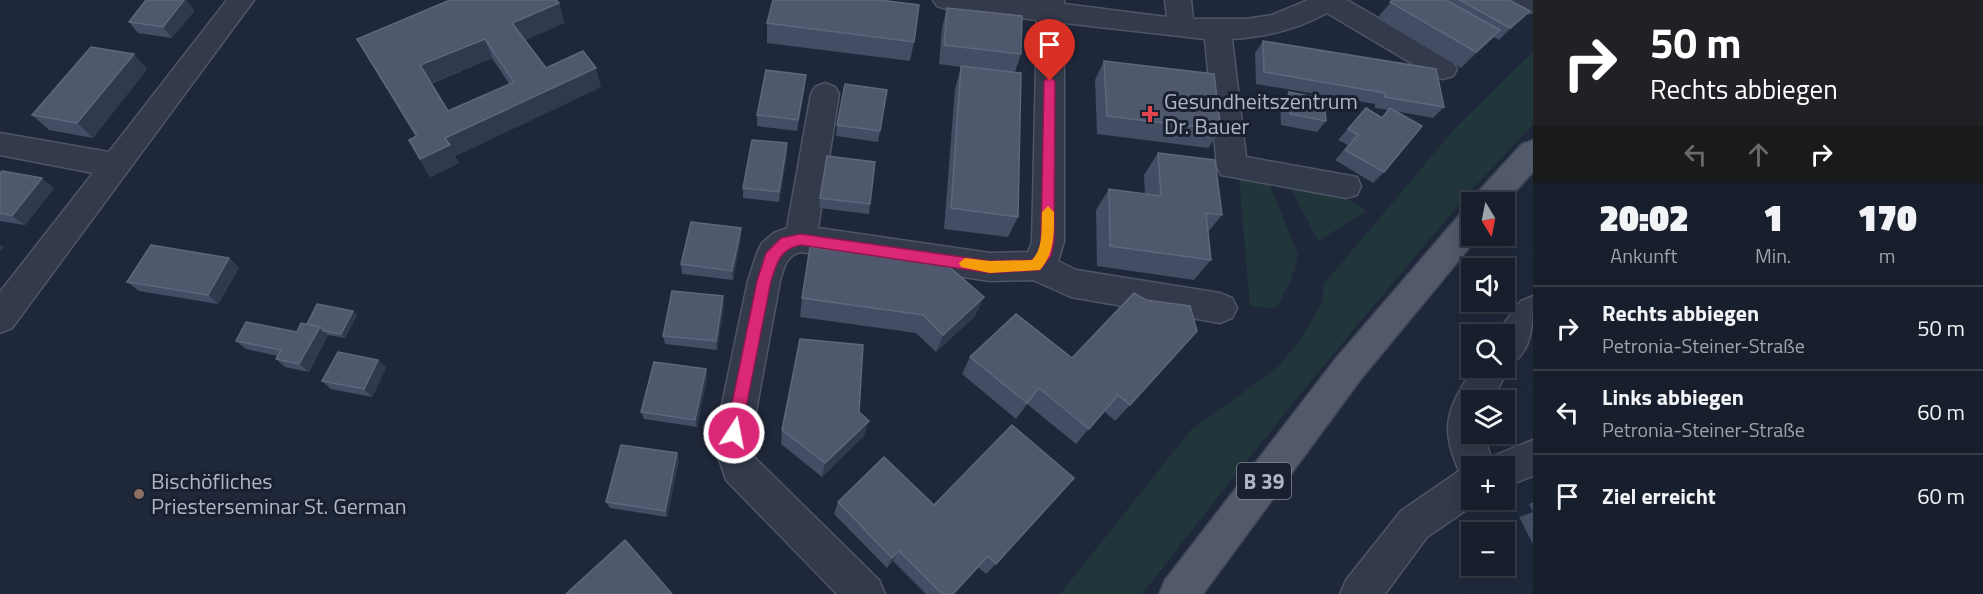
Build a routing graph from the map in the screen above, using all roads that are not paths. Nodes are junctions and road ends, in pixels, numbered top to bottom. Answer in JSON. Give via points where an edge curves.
{"nodes":[{"id":1,"x":241,"y":0,"type":"edge"},
{"id":2,"x":946,"y":0,"type":"edge"},
{"id":3,"x":1178,"y":0,"type":"edge"},
{"id":4,"x":1329,"y":1,"type":"edge"},
{"id":5,"x":1051,"y":6,"type":"edge"},
{"id":6,"x":1181,"y":28,"type":"junction"},
{"id":7,"x":1218,"y":32,"type":"junction"},
{"id":8,"x":1443,"y":69,"type":"dead end"},
{"id":9,"x":825,"y":94,"type":"dead end"},
{"id":10,"x":0,"y":144,"type":"edge"},
{"id":11,"x":1533,"y":152,"type":"edge"},
{"id":12,"x":114,"y":165,"type":"junction"},
{"id":13,"x":1346,"y":186,"type":"dead end"},
{"id":14,"x":1497,"y":192,"type":"edge"},
{"id":15,"x":1461,"y":235,"type":"edge"},
{"id":16,"x":801,"y":239,"type":"junction"},
{"id":17,"x":1036,"y":266,"type":"junction"},
{"id":18,"x":1220,"y":308,"type":"dead end"},
{"id":19,"x":1533,"y":311,"type":"edge"},
{"id":20,"x":0,"y":318,"type":"edge"},
{"id":21,"x":1515,"y":336,"type":"edge"},
{"id":22,"x":1533,"y":458,"type":"edge"},
{"id":23,"x":1515,"y":465,"type":"edge"},
{"id":24,"x":1461,"y":492,"type":"edge"},
{"id":25,"x":865,"y":594,"type":"edge"},
{"id":26,"x":1179,"y":594,"type":"edge"},
{"id":27,"x":1360,"y":594,"type":"edge"}],
"edges":[{"from":1,"to":12,"type":"street"},
{"from":2,"to":5,"type":"street"},
{"from":3,"to":6,"type":"street"},
{"from":4,"to":7,"type":"street","via":[[1305,15],[1272,25]]},
{"from":4,"to":8,"type":"street"},
{"from":5,"to":6,"type":"street"},
{"from":5,"to":17,"type":"street","via":[[1048,242]]},
{"from":6,"to":7,"type":"street"},
{"from":7,"to":13,"type":"street","via":[[1233,167]]},
{"from":9,"to":16,"type":"street"},
{"from":10,"to":12,"type":"street"},
{"from":11,"to":14,"type":"main road"},
{"from":12,"to":20,"type":"street"},
{"from":15,"to":26,"type":"main road","number":"B 39","via":[[1349,368]]},
{"from":16,"to":17,"type":"street","via":[[990,267]]},
{"from":16,"to":25,"type":"street","via":[[785,242],[773,253],[764,281],[734,433],[735,453],[739,467]]},
{"from":17,"to":18,"type":"street","via":[[1071,283]]},
{"from":19,"to":21,"type":"street"},
{"from":22,"to":23,"type":"street"},
{"from":24,"to":27,"type":"street","via":[[1414,524]]}]}
